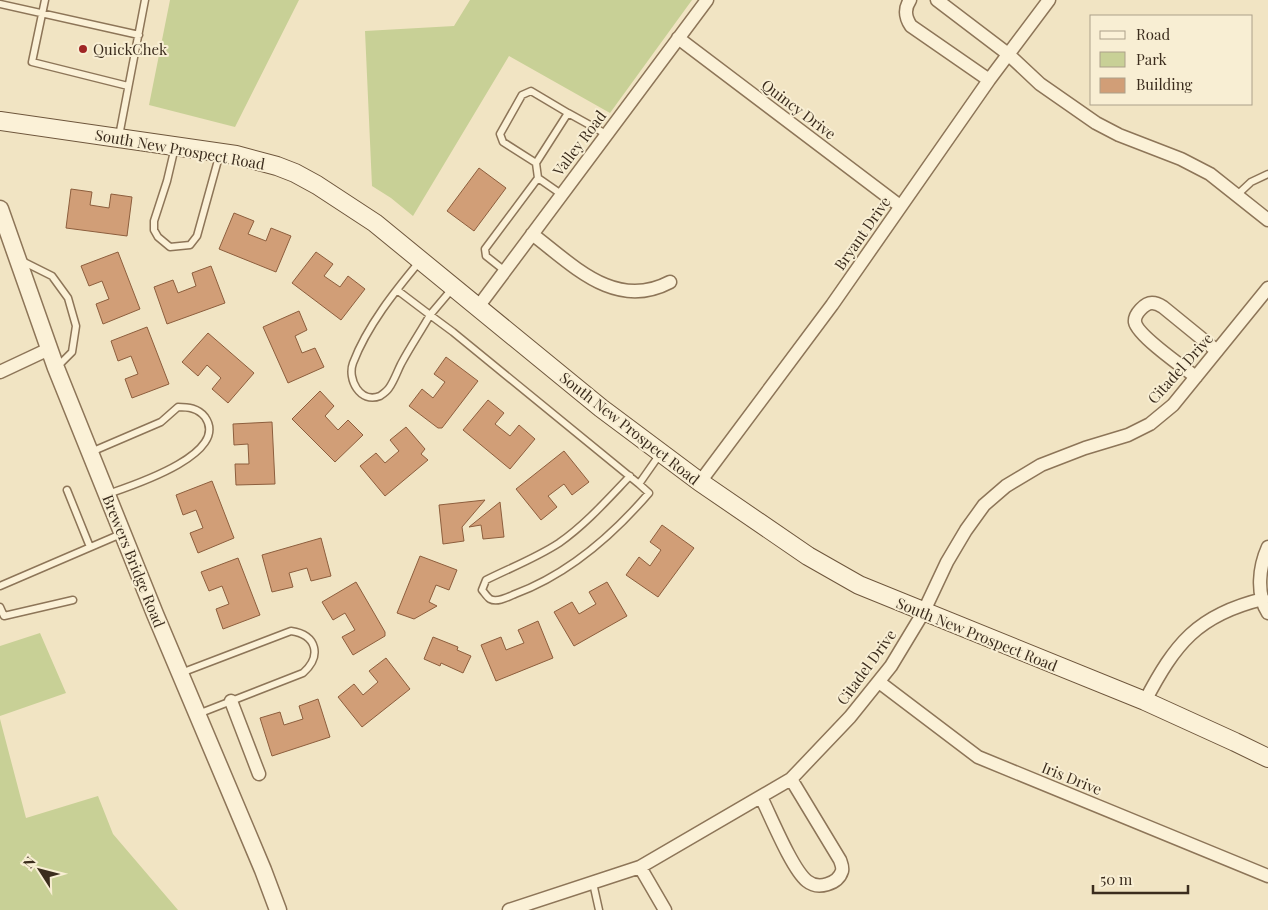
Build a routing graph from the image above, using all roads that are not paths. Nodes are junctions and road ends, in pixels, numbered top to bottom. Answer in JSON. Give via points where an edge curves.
{"nodes":[{"id":1,"x":45,"y":0,"type":"edge"},
{"id":2,"x":145,"y":0,"type":"edge"},
{"id":3,"x":707,"y":0,"type":"edge"},
{"id":4,"x":910,"y":0,"type":"edge"},
{"id":5,"x":937,"y":0,"type":"edge"},
{"id":6,"x":1049,"y":0,"type":"edge"},
{"id":7,"x":0,"y":4,"type":"edge"},
{"id":8,"x":42,"y":14,"type":"junction"},
{"id":9,"x":139,"y":35,"type":"junction"},
{"id":10,"x":678,"y":38,"type":"junction"},
{"id":11,"x":1008,"y":54,"type":"junction"},
{"id":12,"x":989,"y":80,"type":"junction"},
{"id":13,"x":128,"y":86,"type":"junction"},
{"id":14,"x":568,"y":113,"type":"junction"},
{"id":15,"x":0,"y":121,"type":"edge"},
{"id":16,"x":606,"y":134,"type":"junction"},
{"id":17,"x":118,"y":137,"type":"junction"},
{"id":18,"x":175,"y":146,"type":"junction"},
{"id":19,"x":220,"y":153,"type":"junction"},
{"id":20,"x":536,"y":163,"type":"junction"},
{"id":21,"x":1268,"y":174,"type":"edge"},
{"id":22,"x":538,"y":178,"type":"junction"},
{"id":23,"x":561,"y":194,"type":"junction"},
{"id":24,"x":1236,"y":196,"type":"junction"},
{"id":25,"x":900,"y":206,"type":"junction"},
{"id":26,"x":0,"y":209,"type":"edge"},
{"id":27,"x":1268,"y":220,"type":"edge"},
{"id":28,"x":532,"y":234,"type":"junction"},
{"id":29,"x":18,"y":259,"type":"junction"},
{"id":30,"x":421,"y":260,"type":"junction"},
{"id":31,"x":505,"y":271,"type":"junction"},
{"id":32,"x":670,"y":282,"type":"dead end"},
{"id":33,"x":454,"y":287,"type":"junction"},
{"id":34,"x":1268,"y":288,"type":"edge"},
{"id":35,"x":397,"y":290,"type":"junction"},
{"id":36,"x":478,"y":307,"type":"junction"},
{"id":37,"x":430,"y":315,"type":"junction"},
{"id":38,"x":49,"y":349,"type":"junction"},
{"id":39,"x":1217,"y":351,"type":"junction"},
{"id":40,"x":56,"y":368,"type":"junction"},
{"id":41,"x":0,"y":372,"type":"edge"},
{"id":42,"x":1196,"y":377,"type":"junction"},
{"id":43,"x":90,"y":452,"type":"junction"},
{"id":44,"x":661,"y":453,"type":"junction"},
{"id":45,"x":630,"y":476,"type":"junction"},
{"id":46,"x":700,"y":482,"type":"junction"},
{"id":47,"x":639,"y":484,"type":"junction"},
{"id":48,"x":67,"y":490,"type":"dead end"},
{"id":49,"x":107,"y":494,"type":"junction"},
{"id":50,"x":122,"y":533,"type":"junction"},
{"id":51,"x":90,"y":547,"type":"junction"},
{"id":52,"x":1268,"y":547,"type":"edge"},
{"id":53,"x":0,"y":586,"type":"edge"},
{"id":54,"x":1263,"y":599,"type":"junction"},
{"id":55,"x":73,"y":600,"type":"dead end"},
{"id":56,"x":0,"y":607,"type":"edge"},
{"id":57,"x":924,"y":613,"type":"junction"},
{"id":58,"x":1268,"y":614,"type":"edge"},
{"id":59,"x":180,"y":674,"type":"junction"},
{"id":60,"x":879,"y":682,"type":"junction"},
{"id":61,"x":1145,"y":701,"type":"junction"},
{"id":62,"x":231,"y":702,"type":"junction"},
{"id":63,"x":196,"y":714,"type":"junction"},
{"id":64,"x":1268,"y":758,"type":"edge"},
{"id":65,"x":259,"y":774,"type":"dead end"},
{"id":66,"x":791,"y":779,"type":"junction"},
{"id":67,"x":762,"y":797,"type":"junction"},
{"id":68,"x":640,"y":867,"type":"junction"},
{"id":69,"x":1268,"y":876,"type":"edge"},
{"id":70,"x":593,"y":882,"type":"junction"},
{"id":71,"x":529,"y":907,"type":"edge"},
{"id":72,"x":278,"y":910,"type":"edge"},
{"id":73,"x":509,"y":910,"type":"edge"},
{"id":74,"x":599,"y":910,"type":"edge"},
{"id":75,"x":665,"y":910,"type":"edge"}],
"edges":[{"from":1,"to":8,"type":"lane"},
{"from":2,"to":9,"type":"lane"},
{"from":3,"to":10,"type":"street","name":"Valley Road"},
{"from":4,"to":12,"type":"street","via":[[905,14],[911,26]]},
{"from":5,"to":11,"type":"street"},
{"from":6,"to":11,"type":"street","name":"Bryant Drive"},
{"from":7,"to":8,"type":"lane"},
{"from":8,"to":9,"type":"lane"},
{"from":8,"to":13,"type":"lane","via":[[32,62]]},
{"from":9,"to":13,"type":"lane"},
{"from":10,"to":16,"type":"street","name":"Valley Road"},
{"from":10,"to":25,"type":"street","name":"Quincy Drive"},
{"from":11,"to":12,"type":"street","name":"Bryant Drive"},
{"from":11,"to":24,"type":"street","via":[[1040,84],[1096,123],[1210,174]]},
{"from":12,"to":25,"type":"street","name":"Bryant Drive"},
{"from":13,"to":17,"type":"lane"},
{"from":14,"to":16,"type":"lane"},
{"from":14,"to":20,"type":"lane"},
{"from":14,"to":20,"type":"lane","via":[[530,91],[522,95],[500,134],[503,142]]},
{"from":15,"to":17,"type":"main road","name":"South New Prospect Road"},
{"from":16,"to":23,"type":"street","name":"Valley Road"},
{"from":17,"to":18,"type":"main road","name":"South New Prospect Road"},
{"from":18,"to":19,"type":"main road","name":"South New Prospect Road"},
{"from":18,"to":19,"type":"lane","via":[[154,221],[158,238],[170,247],[190,245],[197,236]]},
{"from":19,"to":30,"type":"main road","name":"South New Prospect Road","via":[[277,166],[317,185],[375,223]]},
{"from":20,"to":22,"type":"lane"},
{"from":21,"to":24,"type":"lane","via":[[1251,182]]},
{"from":22,"to":23,"type":"lane"},
{"from":22,"to":31,"type":"lane","via":[[485,249],[486,256]]},
{"from":23,"to":28,"type":"street","name":"Valley Road"},
{"from":24,"to":27,"type":"street"},
{"from":25,"to":46,"type":"street","name":"Bryant Drive","via":[[832,305]]},
{"from":26,"to":29,"type":"street","name":"Brewers Bridge Road"},
{"from":28,"to":31,"type":"street","name":"Valley Road"},
{"from":28,"to":32,"type":"street","via":[[585,274],[608,286],[640,292]]},
{"from":29,"to":38,"type":"street","name":"Brewers Bridge Road"},
{"from":29,"to":40,"type":"lane","via":[[52,276],[68,298],[76,326],[72,352]]},
{"from":30,"to":33,"type":"main road","name":"South New Prospect Road"},
{"from":30,"to":35,"type":"lane"},
{"from":31,"to":36,"type":"street","name":"Valley Road"},
{"from":33,"to":36,"type":"main road","name":"South New Prospect Road"},
{"from":33,"to":37,"type":"lane"},
{"from":34,"to":39,"type":"street","name":"Citadel Drive"},
{"from":35,"to":37,"type":"lane"},
{"from":35,"to":37,"type":"lane","via":[[352,364],[353,385],[359,392],[375,397],[388,389]]},
{"from":36,"to":44,"type":"main road","name":"South New Prospect Road"},
{"from":37,"to":45,"type":"lane"},
{"from":38,"to":40,"type":"street","name":"Brewers Bridge Road"},
{"from":38,"to":41,"type":"street"},
{"from":39,"to":42,"type":"street","name":"Citadel Drive"},
{"from":39,"to":42,"type":"street","via":[[1159,305],[1146,304],[1137,315],[1135,322],[1141,333]]},
{"from":40,"to":43,"type":"street","name":"Brewers Bridge Road"},
{"from":42,"to":57,"type":"street","name":"Citadel Drive","via":[[1173,405],[1150,424],[1041,466],[1006,486],[984,505],[946,562]]},
{"from":43,"to":49,"type":"street","name":"Brewers Bridge Road"},
{"from":43,"to":49,"type":"lane","via":[[161,422],[178,407],[197,410],[207,420],[209,435],[206,443],[194,454],[150,479]]},
{"from":44,"to":46,"type":"main road","name":"South New Prospect Road"},
{"from":44,"to":47,"type":"lane"},
{"from":45,"to":47,"type":"lane"},
{"from":45,"to":47,"type":"lane","via":[[591,518],[559,543],[486,580],[482,590],[490,599],[498,600],[530,588],[582,558],[620,525],[649,493]]},
{"from":46,"to":57,"type":"main road","name":"South New Prospect Road","via":[[808,556],[859,585]]},
{"from":48,"to":51,"type":"lane"},
{"from":49,"to":50,"type":"street","name":"Brewers Bridge Road"},
{"from":50,"to":51,"type":"lane"},
{"from":50,"to":59,"type":"street","name":"Brewers Bridge Road"},
{"from":51,"to":53,"type":"lane"},
{"from":52,"to":54,"type":"street","via":[[1259,578]]},
{"from":54,"to":58,"type":"street"},
{"from":54,"to":61,"type":"street","via":[[1238,605],[1193,631],[1175,650]]},
{"from":55,"to":56,"type":"lane","via":[[4,616]]},
{"from":57,"to":60,"type":"street","name":"Citadel Drive"},
{"from":57,"to":61,"type":"main road","name":"South New Prospect Road"},
{"from":59,"to":62,"type":"lane","via":[[291,631],[307,636],[314,644],[314,658],[303,673]]},
{"from":59,"to":63,"type":"street","name":"Brewers Bridge Road"},
{"from":60,"to":66,"type":"street","name":"Citadel Drive"},
{"from":60,"to":69,"type":"street","name":"Iris Drive","via":[[978,757]]},
{"from":61,"to":64,"type":"main road","name":"South New Prospect Road"},
{"from":62,"to":63,"type":"lane"},
{"from":62,"to":65,"type":"street"},
{"from":63,"to":72,"type":"street","name":"Brewers Bridge Road"},
{"from":66,"to":67,"type":"street","name":"Citadel Drive"},
{"from":66,"to":67,"type":"street","via":[[840,860],[841,873],[831,884],[811,884],[797,871]]},
{"from":67,"to":68,"type":"street","name":"Citadel Drive"},
{"from":68,"to":70,"type":"street","name":"Citadel Drive"},
{"from":68,"to":75,"type":"street"},
{"from":70,"to":71,"type":"street","name":"Citadel Drive"},
{"from":70,"to":74,"type":"lane"},
{"from":71,"to":73,"type":"street","name":"Citadel Drive"}]}
